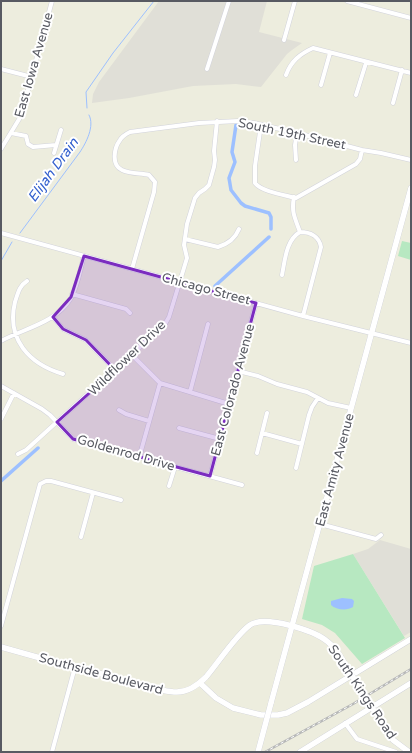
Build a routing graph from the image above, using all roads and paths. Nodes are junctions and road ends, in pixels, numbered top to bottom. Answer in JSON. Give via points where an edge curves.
{"nodes":[{"id":1,"x":52,"y":1,"type":"edge"},
{"id":2,"x":229,"y":1,"type":"edge"},
{"id":3,"x":295,"y":1,"type":"edge"},
{"id":4,"x":347,"y":1,"type":"edge"},
{"id":5,"x":411,"y":18,"type":"edge"},
{"id":6,"x":284,"y":40,"type":"dead end"},
{"id":7,"x":330,"y":53,"type":"junction"},
{"id":8,"x":366,"y":63,"type":"junction"},
{"id":9,"x":207,"y":69,"type":"dead end"},
{"id":10,"x":1,"y":70,"type":"edge"},
{"id":11,"x":402,"y":70,"type":"junction"},
{"id":12,"x":411,"y":73,"type":"edge"},
{"id":13,"x":286,"y":75,"type":"dead end"},
{"id":14,"x":32,"y":77,"type":"junction"},
{"id":15,"x":321,"y":85,"type":"dead end"},
{"id":16,"x":356,"y":95,"type":"dead end"},
{"id":17,"x":393,"y":103,"type":"dead end"},
{"id":18,"x":217,"y":121,"type":"junction"},
{"id":19,"x":262,"y":125,"type":"junction"},
{"id":20,"x":60,"y":130,"type":"dead end"},
{"id":21,"x":11,"y":133,"type":"junction"},
{"id":22,"x":297,"y":133,"type":"junction"},
{"id":23,"x":56,"y":145,"type":"junction"},
{"id":24,"x":1,"y":149,"type":"edge"},
{"id":25,"x":362,"y":150,"type":"junction"},
{"id":26,"x":54,"y":153,"type":"dead end"},
{"id":27,"x":296,"y":160,"type":"dead end"},
{"id":28,"x":411,"y":160,"type":"edge"},
{"id":29,"x":411,"y":188,"type":"edge"},
{"id":30,"x":294,"y":197,"type":"junction"},
{"id":31,"x":410,"y":197,"type":"edge"},
{"id":32,"x":238,"y":229,"type":"dead end"},
{"id":33,"x":300,"y":232,"type":"junction"},
{"id":34,"x":1,"y":233,"type":"edge"},
{"id":35,"x":185,"y":239,"type":"junction"},
{"id":36,"x":84,"y":256,"type":"junction"},
{"id":37,"x":132,"y":269,"type":"junction"},
{"id":38,"x":282,"y":275,"type":"dead end"},
{"id":39,"x":27,"y":281,"type":"dead end"},
{"id":40,"x":181,"y":282,"type":"junction"},
{"id":41,"x":72,"y":294,"type":"junction"},
{"id":42,"x":256,"y":303,"type":"junction"},
{"id":43,"x":130,"y":314,"type":"dead end"},
{"id":44,"x":303,"y":316,"type":"junction"},
{"id":45,"x":53,"y":317,"type":"junction"},
{"id":46,"x":208,"y":324,"type":"dead end"},
{"id":47,"x":372,"y":332,"type":"junction"},
{"id":48,"x":15,"y":334,"type":"junction"},
{"id":49,"x":1,"y":341,"type":"edge"},
{"id":50,"x":411,"y":343,"type":"edge"},
{"id":51,"x":132,"y":355,"type":"junction"},
{"id":52,"x":115,"y":370,"type":"junction"},
{"id":53,"x":238,"y":371,"type":"junction"},
{"id":54,"x":63,"y":374,"type":"dead end"},
{"id":55,"x":160,"y":383,"type":"junction"},
{"id":56,"x":1,"y":386,"type":"edge"},
{"id":57,"x":14,"y":392,"type":"junction"},
{"id":58,"x":190,"y":392,"type":"junction"},
{"id":59,"x":318,"y":398,"type":"junction"},
{"id":60,"x":229,"y":404,"type":"junction"},
{"id":61,"x":351,"y":408,"type":"junction"},
{"id":62,"x":119,"y":410,"type":"dead end"},
{"id":63,"x":267,"y":413,"type":"dead end"},
{"id":64,"x":1,"y":419,"type":"edge"},
{"id":65,"x":149,"y":421,"type":"junction"},
{"id":66,"x":57,"y":422,"type":"junction"},
{"id":67,"x":178,"y":428,"type":"dead end"},
{"id":68,"x":262,"y":433,"type":"junction"},
{"id":69,"x":220,"y":439,"type":"junction"},
{"id":70,"x":302,"y":444,"type":"junction"},
{"id":71,"x":257,"y":453,"type":"dead end"},
{"id":72,"x":18,"y":454,"type":"dead end"},
{"id":73,"x":139,"y":458,"type":"junction"},
{"id":74,"x":175,"y":467,"type":"junction"},
{"id":75,"x":296,"y":468,"type":"dead end"},
{"id":76,"x":210,"y":476,"type":"junction"},
{"id":77,"x":242,"y":485,"type":"dead end"},
{"id":78,"x":169,"y":486,"type":"dead end"},
{"id":79,"x":93,"y":492,"type":"junction"},
{"id":80,"x":121,"y":500,"type":"dead end"},
{"id":81,"x":320,"y":524,"type":"junction"},
{"id":82,"x":381,"y":536,"type":"dead end"},
{"id":83,"x":81,"y":537,"type":"dead end"},
{"id":84,"x":1,"y":626,"type":"edge"},
{"id":85,"x":292,"y":627,"type":"junction"},
{"id":86,"x":411,"y":639,"type":"edge"},
{"id":87,"x":1,"y":647,"type":"edge"},
{"id":88,"x":75,"y":667,"type":"junction"},
{"id":89,"x":200,"y":683,"type":"junction"},
{"id":90,"x":411,"y":683,"type":"edge"},
{"id":91,"x":345,"y":723,"type":"junction"},
{"id":92,"x":52,"y":752,"type":"edge"},
{"id":93,"x":258,"y":752,"type":"edge"},
{"id":94,"x":300,"y":752,"type":"edge"},
{"id":95,"x":396,"y":752,"type":"edge"},
{"id":96,"x":409,"y":752,"type":"edge"}],
"edges":[{"from":1,"to":14,"type":"street","name":"East Iowa Avenue"},
{"from":2,"to":9,"type":"street"},
{"from":3,"to":6,"type":"street"},
{"from":4,"to":5,"type":"street"},
{"from":7,"to":8,"type":"street"},
{"from":7,"to":13,"type":"street","via":[[313,48],[303,52],[295,58]]},
{"from":7,"to":15,"type":"street"},
{"from":8,"to":11,"type":"street"},
{"from":8,"to":16,"type":"street"},
{"from":10,"to":14,"type":"street"},
{"from":11,"to":12,"type":"street"},
{"from":11,"to":17,"type":"street"},
{"from":14,"to":21,"type":"street","name":"East Iowa Avenue","via":[[21,116]]},
{"from":18,"to":19,"type":"street","name":"South 19th Street"},
{"from":18,"to":35,"type":"street","name":"Wildflower Drive","via":[[214,167],[206,189],[195,198]]},
{"from":18,"to":37,"type":"street","name":"South 19th Street","via":[[130,132],[119,141],[114,156],[121,170],[150,175],[155,182]]},
{"from":19,"to":22,"type":"street","name":"South 19th Street"},
{"from":19,"to":30,"type":"street","via":[[255,183],[266,190]]},
{"from":20,"to":23,"type":"street"},
{"from":21,"to":23,"type":"street","via":[[26,136],[28,144],[33,148]]},
{"from":21,"to":24,"type":"street","name":"East Iowa Avenue"},
{"from":22,"to":25,"type":"street","name":"South 19th Street"},
{"from":22,"to":27,"type":"street"},
{"from":23,"to":26,"type":"street"},
{"from":25,"to":28,"type":"street","name":"South 19th Street"},
{"from":25,"to":30,"type":"street","via":[[356,164]]},
{"from":29,"to":31,"type":"main road","name":"East Amity Avenue"},
{"from":30,"to":33,"type":"street","via":[[293,216]]},
{"from":31,"to":47,"type":"main road","name":"East Amity Avenue"},
{"from":32,"to":35,"type":"street","via":[[236,238],[218,247]]},
{"from":33,"to":38,"type":"street","via":[[291,239]]},
{"from":33,"to":44,"type":"street","via":[[312,234],[321,247]]},
{"from":34,"to":36,"type":"street","name":"Chicago Street"},
{"from":35,"to":40,"type":"street","name":"Wildflower Drive","via":[[187,258]]},
{"from":36,"to":37,"type":"street","name":"Chicago Street"},
{"from":36,"to":41,"type":"street"},
{"from":37,"to":40,"type":"street","name":"Chicago Street"},
{"from":39,"to":48,"type":"street","via":[[18,290],[13,312]]},
{"from":40,"to":42,"type":"street","name":"Chicago Street"},
{"from":40,"to":51,"type":"street","name":"Wildflower Drive","via":[[165,324]]},
{"from":41,"to":43,"type":"street","via":[[126,309]]},
{"from":41,"to":45,"type":"street","via":[[59,313]]},
{"from":42,"to":44,"type":"street","name":"Chicago Street"},
{"from":42,"to":53,"type":"street","name":"East Colorado Avenue"},
{"from":44,"to":47,"type":"street","name":"Chicago Street"},
{"from":45,"to":48,"type":"street"},
{"from":45,"to":52,"type":"street","via":[[63,329],[86,340]]},
{"from":46,"to":58,"type":"street"},
{"from":47,"to":50,"type":"street","name":"Chicago Street"},
{"from":47,"to":61,"type":"main road","name":"East Amity Avenue"},
{"from":48,"to":49,"type":"street"},
{"from":48,"to":54,"type":"street","via":[[20,345],[34,360],[49,370]]},
{"from":51,"to":52,"type":"street","name":"Wildflower Drive"},
{"from":51,"to":55,"type":"street"},
{"from":52,"to":66,"type":"street","name":"Wildflower Drive"},
{"from":53,"to":59,"type":"street","via":[[307,392]]},
{"from":53,"to":60,"type":"street","name":"East Colorado Avenue"},
{"from":55,"to":58,"type":"street"},
{"from":55,"to":65,"type":"street"},
{"from":56,"to":57,"type":"street","name":"Goldenrod Drive"},
{"from":57,"to":64,"type":"street"},
{"from":57,"to":66,"type":"street","name":"Goldenrod Drive","via":[[42,409]]},
{"from":58,"to":60,"type":"street"},
{"from":59,"to":61,"type":"street"},
{"from":59,"to":70,"type":"street","via":[[309,415]]},
{"from":60,"to":69,"type":"street","name":"East Colorado Avenue"},
{"from":61,"to":81,"type":"main road","name":"East Amity Avenue"},
{"from":62,"to":65,"type":"street"},
{"from":63,"to":68,"type":"street"},
{"from":65,"to":73,"type":"street"},
{"from":66,"to":72,"type":"street","name":"Wildflower Drive"},
{"from":66,"to":73,"type":"street","name":"Goldenrod Drive","via":[[73,439]]},
{"from":67,"to":69,"type":"street"},
{"from":68,"to":70,"type":"street"},
{"from":68,"to":71,"type":"street"},
{"from":69,"to":76,"type":"street","name":"East Colorado Avenue"},
{"from":70,"to":75,"type":"street"},
{"from":73,"to":74,"type":"street","name":"Goldenrod Drive"},
{"from":74,"to":76,"type":"street","name":"Goldenrod Drive"},
{"from":74,"to":78,"type":"street"},
{"from":76,"to":77,"type":"street","name":"Goldenrod Drive"},
{"from":79,"to":80,"type":"street"},
{"from":79,"to":83,"type":"street"},
{"from":79,"to":84,"type":"street","via":[[51,481],[42,482]]},
{"from":81,"to":82,"type":"street","via":[[376,539]]},
{"from":81,"to":85,"type":"main road","name":"East Amity Avenue"},
{"from":85,"to":89,"type":"main road","name":"South Kings Road","via":[[267,621],[251,624],[242,631]]},
{"from":85,"to":93,"type":"main road","name":"East Amity Avenue","bridge":true},
{"from":85,"to":96,"type":"main road","name":"South Kings Road","bridge":true,"via":[[312,632],[328,641],[393,740]]},
{"from":86,"to":89,"type":"main road","via":[[308,702],[278,715],[261,715],[234,708],[216,698]]},
{"from":87,"to":88,"type":"main road","name":"Southside Boulevard"},
{"from":88,"to":89,"type":"main road","name":"Southside Boulevard","via":[[169,691],[185,691]]},
{"from":88,"to":92,"type":"street"},
{"from":90,"to":91,"type":"main road"},
{"from":91,"to":94,"type":"main road"},
{"from":91,"to":95,"type":"street","via":[[357,739]]}]}
